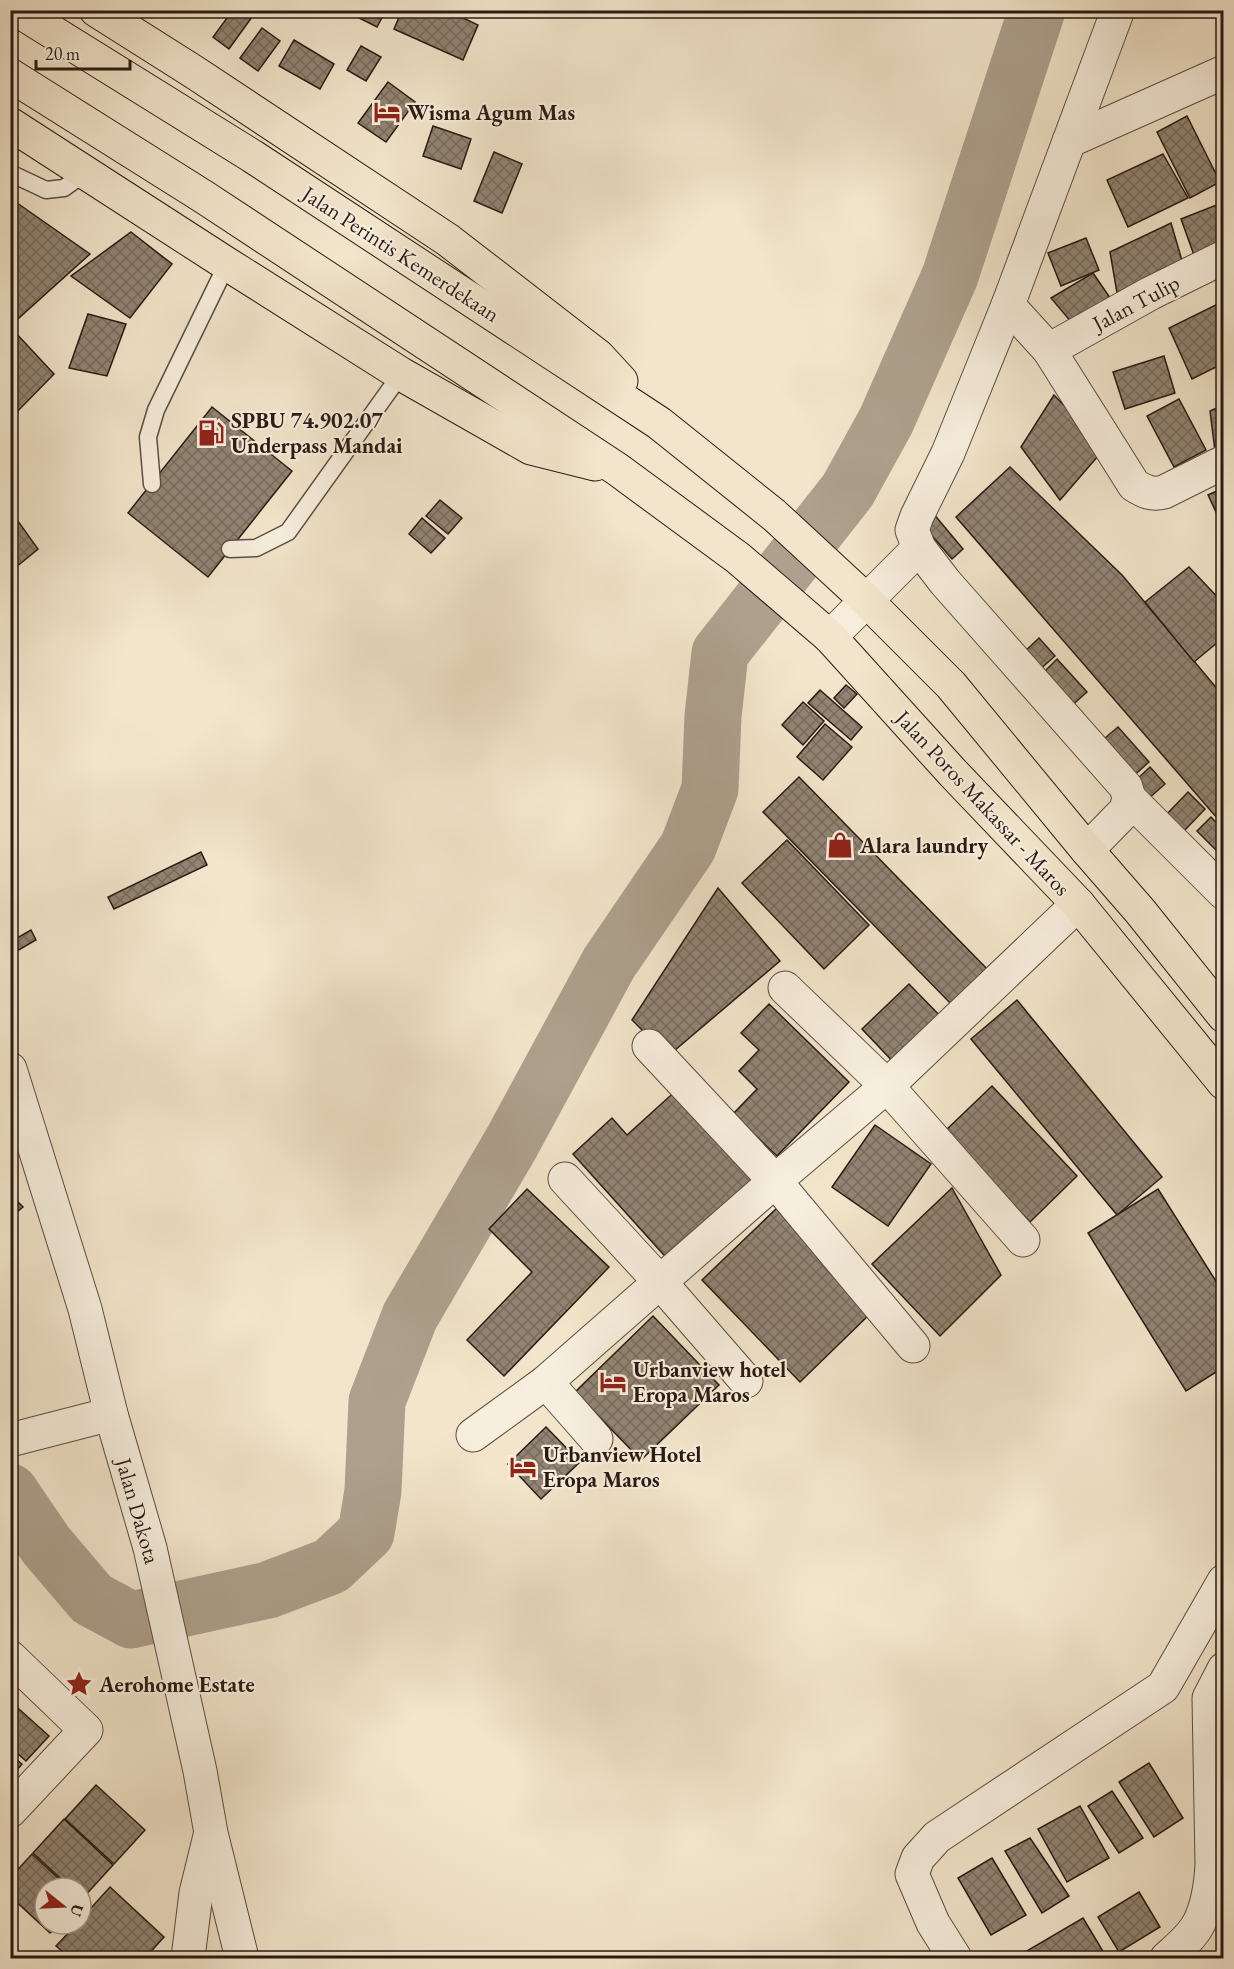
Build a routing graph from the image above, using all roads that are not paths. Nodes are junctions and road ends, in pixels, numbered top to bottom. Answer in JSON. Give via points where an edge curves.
{"nodes":[{"id":1,"x":17,"y":10,"type":"edge"},
{"id":2,"x":96,"y":10,"type":"edge"},
{"id":3,"x":1118,"y":10,"type":"edge"},
{"id":4,"x":1224,"y":72,"type":"edge"},
{"id":5,"x":10,"y":75,"type":"edge"},
{"id":6,"x":10,"y":124,"type":"edge"},
{"id":7,"x":1069,"y":141,"type":"junction"},
{"id":8,"x":86,"y":172,"type":"junction"},
{"id":9,"x":10,"y":173,"type":"edge"},
{"id":10,"x":1224,"y":257,"type":"edge"},
{"id":11,"x":227,"y":264,"type":"junction"},
{"id":12,"x":1008,"y":305,"type":"junction"},
{"id":13,"x":1049,"y":350,"type":"junction"},
{"id":14,"x":401,"y":374,"type":"junction"},
{"id":15,"x":659,"y":423,"type":"junction"},
{"id":16,"x":1224,"y":462,"type":"edge"},
{"id":17,"x":617,"y":469,"type":"junction"},
{"id":18,"x":152,"y":484,"type":"dead end"},
{"id":19,"x":774,"y":515,"type":"joint"},
{"id":20,"x":919,"y":548,"type":"junction"},
{"id":21,"x":230,"y":549,"type":"dead end"},
{"id":22,"x":866,"y":600,"type":"junction"},
{"id":23,"x":830,"y":637,"type":"junction"},
{"id":24,"x":1129,"y":798,"type":"junction"},
{"id":25,"x":1087,"y":850,"type":"junction"},
{"id":26,"x":1224,"y":893,"type":"edge"},
{"id":27,"x":1078,"y":904,"type":"junction"},
{"id":28,"x":785,"y":988,"type":"dead end"},
{"id":29,"x":1222,"y":1012,"type":"edge"},
{"id":30,"x":649,"y":1046,"type":"dead end"},
{"id":31,"x":10,"y":1069,"type":"edge"},
{"id":32,"x":1224,"y":1083,"type":"edge"},
{"id":33,"x":887,"y":1086,"type":"junction"},
{"id":34,"x":565,"y":1179,"type":"dead end"},
{"id":35,"x":775,"y":1181,"type":"junction"},
{"id":36,"x":1023,"y":1240,"type":"dead end"},
{"id":37,"x":660,"y":1282,"type":"junction"},
{"id":38,"x":913,"y":1346,"type":"dead end"},
{"id":39,"x":746,"y":1381,"type":"dead end"},
{"id":40,"x":546,"y":1382,"type":"junction"},
{"id":41,"x":111,"y":1414,"type":"junction"},
{"id":42,"x":473,"y":1435,"type":"dead end"},
{"id":43,"x":596,"y":1439,"type":"dead end"},
{"id":44,"x":10,"y":1440,"type":"edge"},
{"id":45,"x":1224,"y":1581,"type":"edge"},
{"id":46,"x":10,"y":1657,"type":"edge"},
{"id":47,"x":1224,"y":1669,"type":"edge"},
{"id":48,"x":1163,"y":1687,"type":"junction"},
{"id":49,"x":1209,"y":1698,"type":"junction"},
{"id":50,"x":10,"y":1811,"type":"edge"},
{"id":51,"x":211,"y":1833,"type":"junction"},
{"id":52,"x":188,"y":1959,"type":"edge"},
{"id":53,"x":242,"y":1959,"type":"edge"},
{"id":54,"x":955,"y":1959,"type":"edge"},
{"id":55,"x":1167,"y":1959,"type":"edge"}],
"edges":[{"from":1,"to":15,"type":"highway","name":"Jalan Perintis Kemerdekaan","via":[[252,156]]},
{"from":2,"to":15,"type":"highway","via":[[448,240],[598,356]]},
{"from":3,"to":7,"type":"street"},
{"from":4,"to":7,"type":"street"},
{"from":5,"to":17,"type":"highway","via":[[204,197]]},
{"from":6,"to":8,"type":"highway"},
{"from":7,"to":12,"type":"street"},
{"from":8,"to":9,"type":"lane","via":[[64,188],[46,190]]},
{"from":8,"to":11,"type":"highway"},
{"from":10,"to":13,"type":"street","name":"Jalan Tulip"},
{"from":11,"to":14,"type":"highway"},
{"from":11,"to":18,"type":"lane","via":[[156,410],[148,437]]},
{"from":12,"to":13,"type":"street"},
{"from":12,"to":20,"type":"street","via":[[948,453],[917,516],[912,530]]},
{"from":13,"to":16,"type":"street","via":[[1134,485],[1143,492],[1164,492]]},
{"from":14,"to":17,"type":"highway","via":[[531,448]]},
{"from":14,"to":21,"type":"lane","via":[[288,532],[256,548]]},
{"from":15,"to":19,"type":"highway","name":"Jalan Perintis Kemerdekaan"},
{"from":17,"to":23,"type":"highway","name":"Jalan Poros Makassar - Maros","via":[[738,558]]},
{"from":19,"to":22,"type":"highway","name":"Jalan Poros Makassar - Maros"},
{"from":20,"to":22,"type":"street"},
{"from":20,"to":24,"type":"street","via":[[1126,787]]},
{"from":22,"to":23,"type":"street"},
{"from":22,"to":25,"type":"highway","name":"Jalan Poros Makassar - Maros","via":[[951,684]]},
{"from":23,"to":27,"type":"highway","name":"Jalan Poros Makassar - Maros"},
{"from":24,"to":25,"type":"street","via":[[1126,810]]},
{"from":24,"to":26,"type":"street"},
{"from":25,"to":29,"type":"highway","name":"Jalan Poros Makassar - Maros"},
{"from":27,"to":32,"type":"highway","name":"Jalan Poros Makassar - Maros"},
{"from":27,"to":33,"type":"street"},
{"from":28,"to":33,"type":"street"},
{"from":30,"to":35,"type":"street"},
{"from":31,"to":41,"type":"street","name":"Jalan Dakota","via":[[86,1309]]},
{"from":33,"to":35,"type":"street"},
{"from":33,"to":36,"type":"street"},
{"from":34,"to":37,"type":"street"},
{"from":35,"to":37,"type":"street"},
{"from":35,"to":38,"type":"street"},
{"from":37,"to":39,"type":"street"},
{"from":37,"to":40,"type":"street"},
{"from":40,"to":42,"type":"street"},
{"from":40,"to":43,"type":"street"},
{"from":41,"to":44,"type":"street"},
{"from":41,"to":51,"type":"street","name":"Jalan Dakota","via":[[150,1548]]},
{"from":45,"to":48,"type":"street"},
{"from":46,"to":50,"type":"street","via":[[86,1730]]},
{"from":47,"to":49,"type":"street"},
{"from":48,"to":49,"type":"street"},
{"from":48,"to":54,"type":"street","via":[[937,1837],[918,1858],[912,1874],[933,1923]]},
{"from":49,"to":55,"type":"street","via":[[1210,1890],[1199,1923]]},
{"from":51,"to":52,"type":"street","via":[[196,1893]]},
{"from":51,"to":53,"type":"street","name":"Jalan Dakota"}]}
